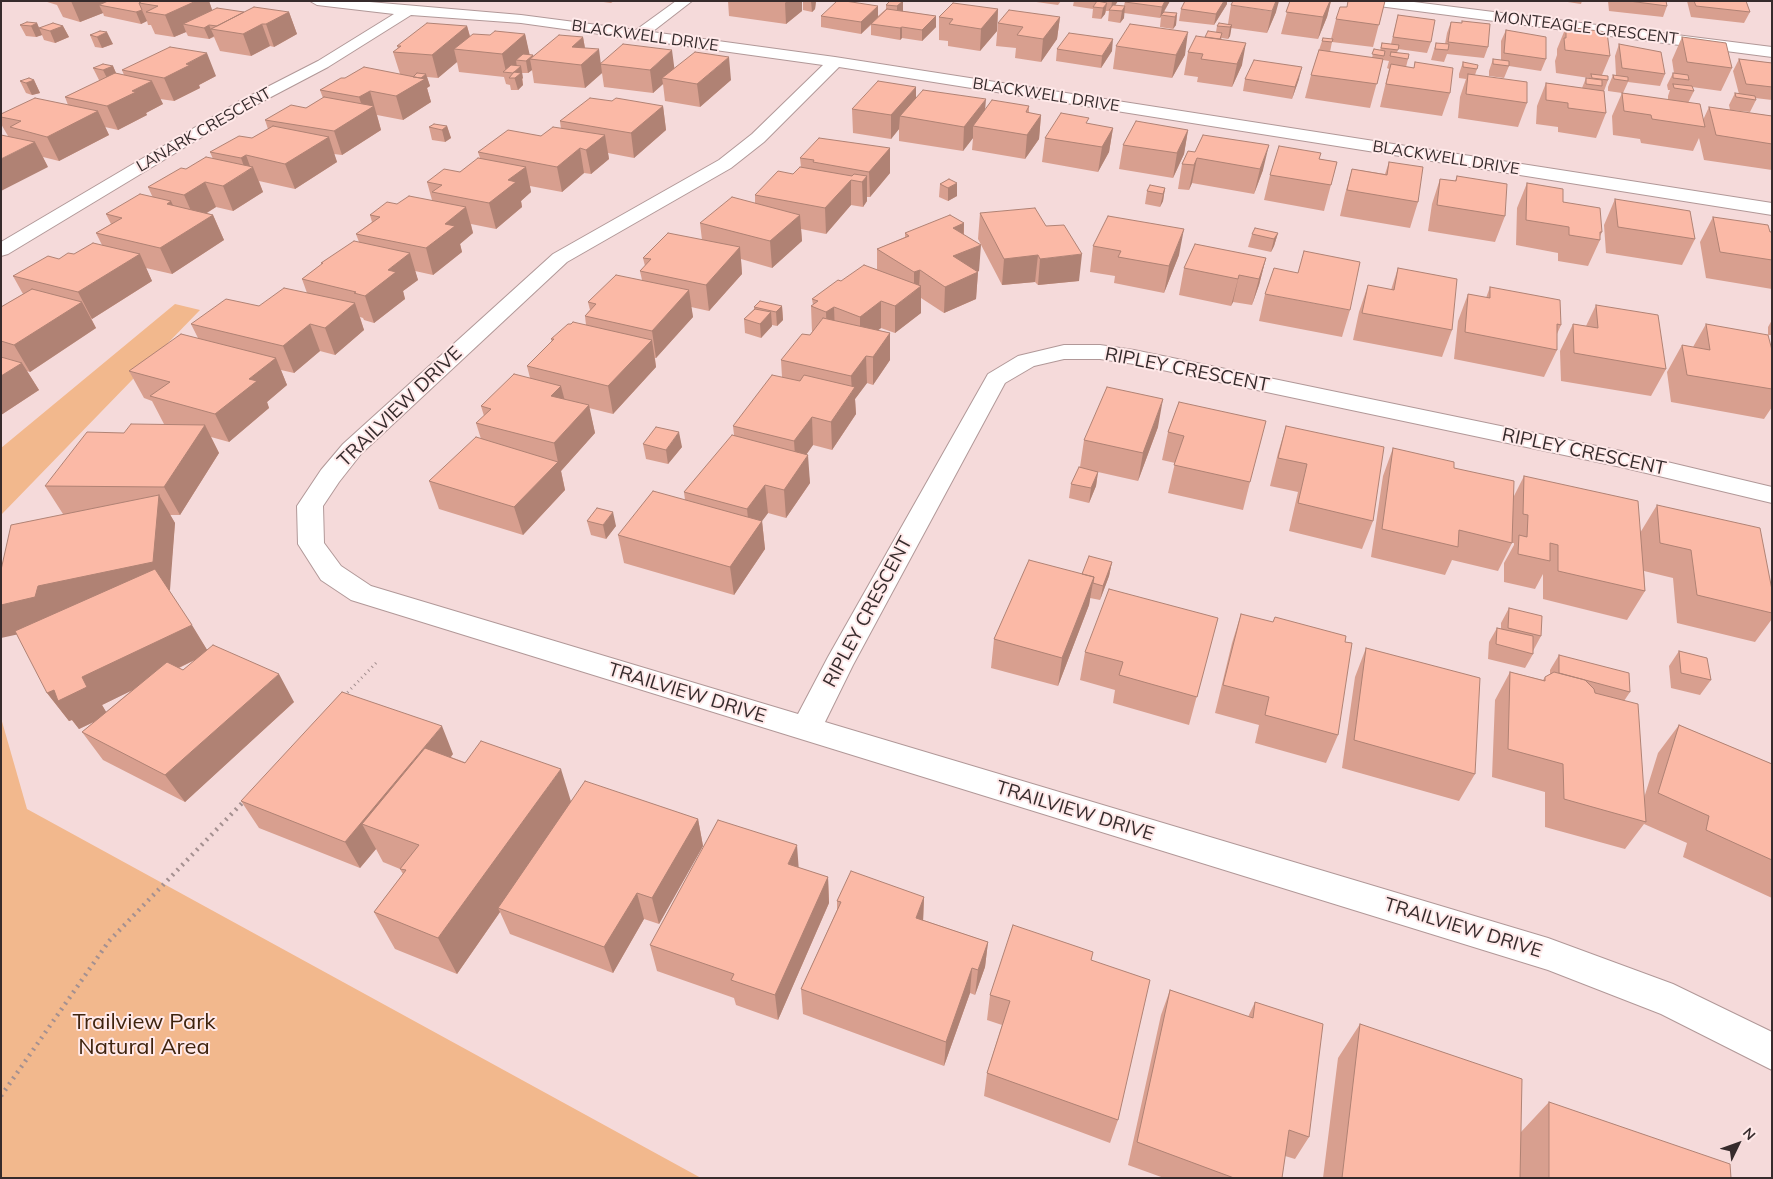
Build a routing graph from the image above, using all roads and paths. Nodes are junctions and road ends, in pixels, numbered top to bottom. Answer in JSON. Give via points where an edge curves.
{"nodes":[{"id":1,"x":317,"y":1,"type":"edge"},
{"id":2,"x":685,"y":1,"type":"edge"},
{"id":3,"x":1371,"y":1,"type":"edge"},
{"id":4,"x":408,"y":11,"type":"junction"},
{"id":5,"x":640,"y":34,"type":"junction"},
{"id":6,"x":1772,"y":52,"type":"edge"},
{"id":7,"x":835,"y":62,"type":"junction"},
{"id":8,"x":1772,"y":209,"type":"edge"},
{"id":9,"x":1,"y":250,"type":"edge"},
{"id":10,"x":1772,"y":495,"type":"edge"},
{"id":11,"x":377,"y":662,"type":"dead end"},
{"id":12,"x":343,"y":698,"type":"edge"},
{"id":13,"x":806,"y":729,"type":"junction"},
{"id":14,"x":247,"y":798,"type":"edge"},
{"id":15,"x":1772,"y":1052,"type":"edge"},
{"id":16,"x":1,"y":1096,"type":"edge"}],
"edges":[{"from":1,"to":4,"type":"street","name":"BLACKWELL DRIVE"},
{"from":2,"to":5,"type":"street"},
{"from":3,"to":6,"type":"street","name":"MONTEAGLE CRESCENT"},
{"from":4,"to":5,"type":"street","name":"BLACKWELL DRIVE","via":[[521,19]]},
{"from":4,"to":9,"type":"street","name":"LANARK CRESCENT"},
{"from":5,"to":7,"type":"street","name":"BLACKWELL DRIVE"},
{"from":7,"to":8,"type":"street","name":"BLACKWELL DRIVE"},
{"from":7,"to":13,"type":"street","name":"TRAILVIEW DRIVE","via":[[758,138],[725,164],[560,258],[352,449],[310,506],[311,544],[331,573],[362,593]]},
{"from":10,"to":13,"type":"street","name":"RIPLEY CRESCENT","via":[[1621,459],[1134,357],[1100,352],[1064,352],[1026,361],[996,378]]},
{"from":11,"to":12,"type":"path"},
{"from":13,"to":15,"type":"street","name":"TRAILVIEW DRIVE","via":[[1548,954],[1673,1001]]},
{"from":14,"to":16,"type":"path","via":[[110,941]]}]}
